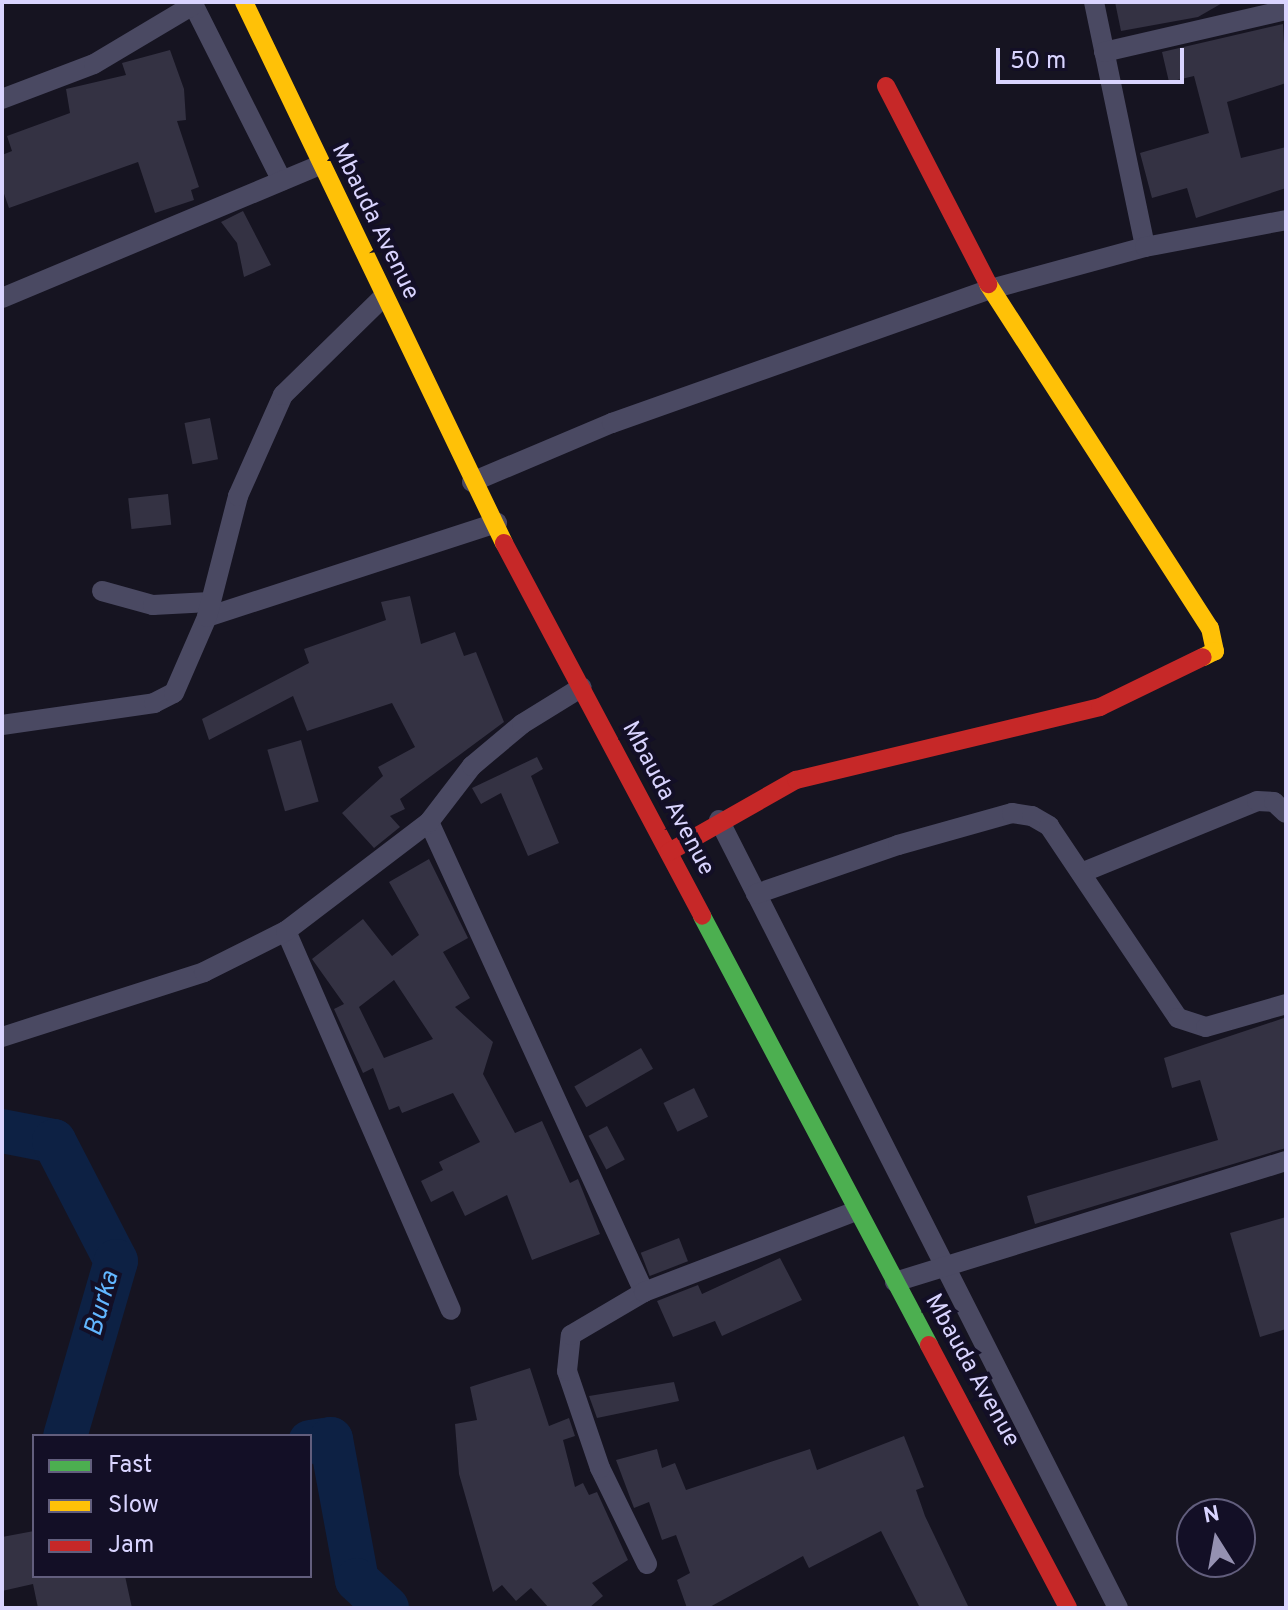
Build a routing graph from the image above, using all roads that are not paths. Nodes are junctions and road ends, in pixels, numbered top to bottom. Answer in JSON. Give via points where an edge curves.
{"nodes":[{"id":1,"x":244,"y":2,"type":"edge"},
{"id":2,"x":1094,"y":2,"type":"edge"},
{"id":3,"x":193,"y":4,"type":"edge"},
{"id":4,"x":1286,"y":10,"type":"edge"},
{"id":5,"x":1104,"y":52,"type":"junction"},
{"id":6,"x":886,"y":86,"type":"dead end"},
{"id":7,"x":2,"y":99,"type":"edge"},
{"id":8,"x":320,"y":165,"type":"junction"},
{"id":9,"x":282,"y":181,"type":"junction"},
{"id":10,"x":1286,"y":220,"type":"edge"},
{"id":11,"x":1145,"y":247,"type":"junction"},
{"id":12,"x":991,"y":289,"type":"junction"},
{"id":13,"x":383,"y":297,"type":"junction"},
{"id":14,"x":2,"y":298,"type":"edge"},
{"id":15,"x":472,"y":482,"type":"junction"},
{"id":16,"x":497,"y":523,"type":"junction"},
{"id":17,"x":102,"y":591,"type":"dead end"},
{"id":18,"x":208,"y":609,"type":"junction"},
{"id":19,"x":582,"y":687,"type":"junction"},
{"id":20,"x":2,"y":725,"type":"edge"},
{"id":21,"x":1286,"y":813,"type":"edge"},
{"id":22,"x":719,"y":820,"type":"junction"},
{"id":23,"x":429,"y":822,"type":"junction"},
{"id":24,"x":669,"y":852,"type":"junction"},
{"id":25,"x":1081,"y":873,"type":"junction"},
{"id":26,"x":756,"y":894,"type":"junction"},
{"id":27,"x":286,"y":931,"type":"junction"},
{"id":28,"x":1286,"y":1004,"type":"edge"},
{"id":29,"x":2,"y":1037,"type":"edge"},
{"id":30,"x":1286,"y":1161,"type":"edge"},
{"id":31,"x":856,"y":1211,"type":"junction"},
{"id":32,"x":944,"y":1263,"type":"junction"},
{"id":33,"x":895,"y":1282,"type":"junction"},
{"id":34,"x":644,"y":1292,"type":"junction"},
{"id":35,"x":451,"y":1310,"type":"dead end"},
{"id":36,"x":647,"y":1564,"type":"dead end"},
{"id":37,"x":1068,"y":1608,"type":"edge"},
{"id":38,"x":1118,"y":1608,"type":"edge"}],
"edges":[{"from":1,"to":8,"type":"street","name":"Mbauda Avenue"},
{"from":2,"to":5,"type":"street"},
{"from":3,"to":7,"type":"street","via":[[94,64]]},
{"from":3,"to":9,"type":"street"},
{"from":4,"to":5,"type":"street"},
{"from":5,"to":11,"type":"street"},
{"from":6,"to":12,"type":"street"},
{"from":8,"to":9,"type":"street"},
{"from":8,"to":13,"type":"street","name":"Mbauda Avenue"},
{"from":9,"to":14,"type":"street"},
{"from":10,"to":11,"type":"street"},
{"from":11,"to":12,"type":"street"},
{"from":12,"to":15,"type":"street","via":[[612,423]]},
{"from":12,"to":22,"type":"street","via":[[1210,628],[1215,651],[1100,707],[839,766]]},
{"from":13,"to":15,"type":"street","name":"Mbauda Avenue"},
{"from":13,"to":18,"type":"street","via":[[283,395],[238,496]]},
{"from":15,"to":16,"type":"street","name":"Mbauda Avenue"},
{"from":16,"to":18,"type":"street"},
{"from":16,"to":19,"type":"street","name":"Mbauda Avenue"},
{"from":17,"to":18,"type":"street","via":[[153,605]]},
{"from":18,"to":20,"type":"street","via":[[174,693],[154,703]]},
{"from":19,"to":23,"type":"street","via":[[472,766]]},
{"from":19,"to":24,"type":"street","name":"Mbauda Avenue"},
{"from":21,"to":25,"type":"street","via":[[1274,802],[1257,801]]},
{"from":22,"to":24,"type":"street"},
{"from":22,"to":26,"type":"street"},
{"from":23,"to":27,"type":"street"},
{"from":23,"to":34,"type":"street"},
{"from":24,"to":31,"type":"street","name":"Mbauda Avenue"},
{"from":25,"to":26,"type":"street","via":[[1049,826],[1012,813]]},
{"from":25,"to":28,"type":"street","via":[[1190,1027]]},
{"from":26,"to":32,"type":"street"},
{"from":27,"to":29,"type":"street","via":[[204,972]]},
{"from":27,"to":35,"type":"street"},
{"from":30,"to":32,"type":"street"},
{"from":31,"to":33,"type":"street","name":"Mbauda Avenue"},
{"from":31,"to":34,"type":"street"},
{"from":32,"to":33,"type":"street"},
{"from":32,"to":38,"type":"street"},
{"from":33,"to":37,"type":"street","name":"Mbauda Avenue"},
{"from":34,"to":36,"type":"street","via":[[581,1323],[571,1335],[567,1371],[600,1468]]}]}
